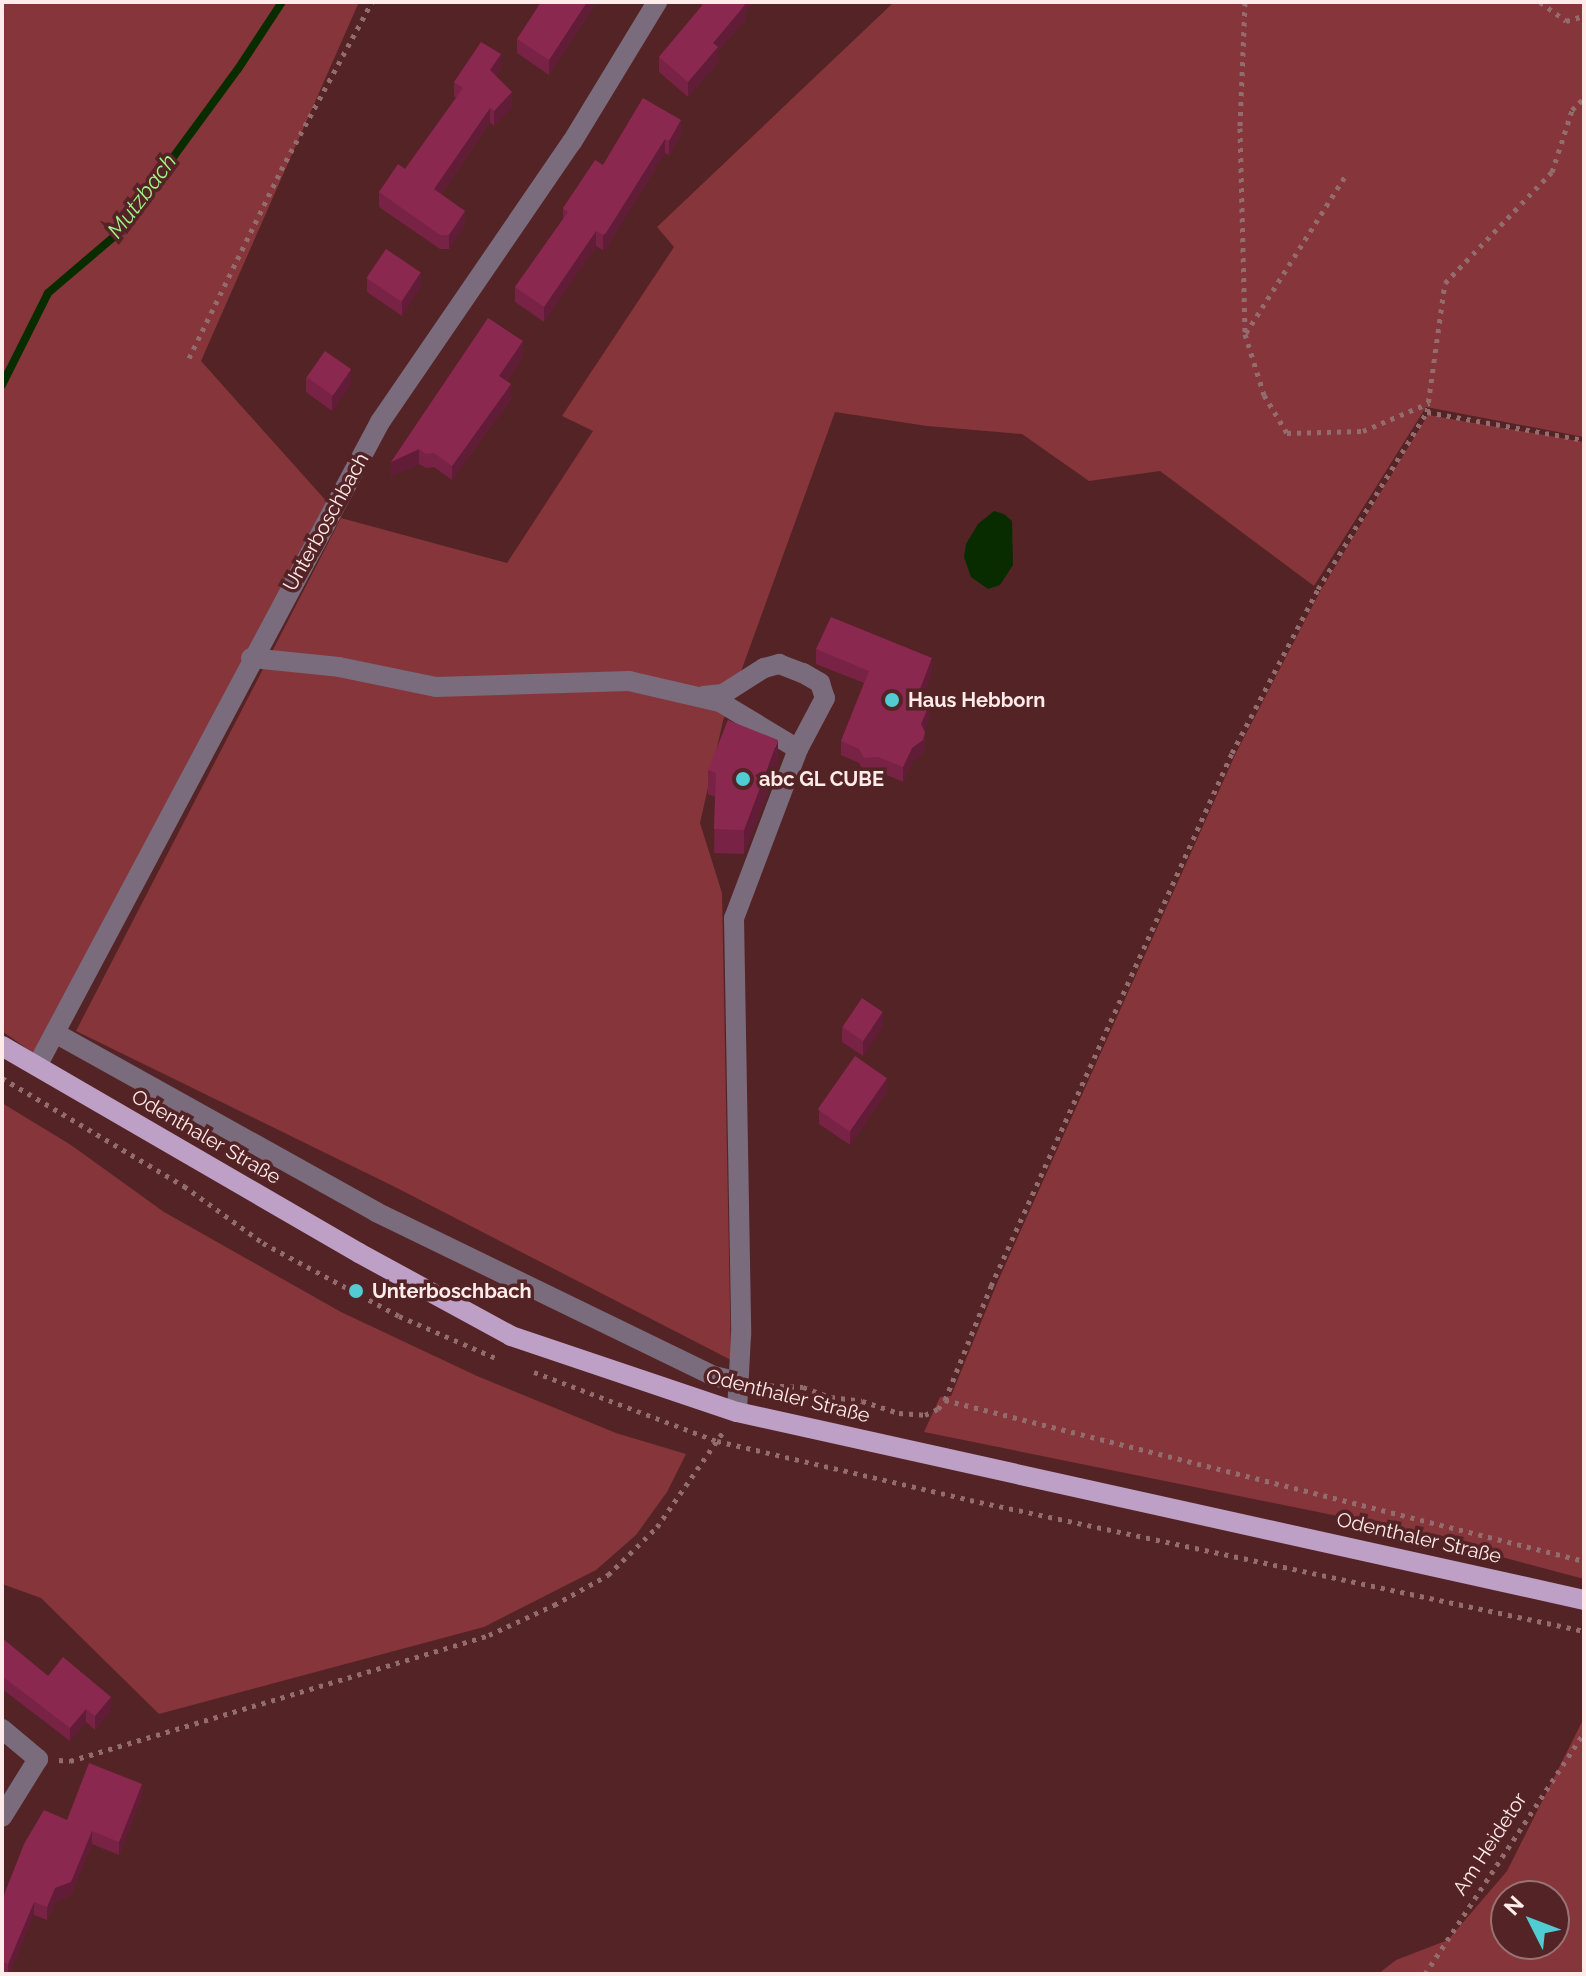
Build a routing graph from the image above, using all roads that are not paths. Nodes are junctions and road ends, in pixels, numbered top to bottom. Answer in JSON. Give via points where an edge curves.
{"nodes":[{"id":1,"x":657,"y":2,"type":"edge"},
{"id":2,"x":251,"y":658,"type":"junction"},
{"id":3,"x":701,"y":696,"type":"junction"},
{"id":4,"x":798,"y":749,"type":"junction"},
{"id":5,"x":55,"y":1033,"type":"junction"},
{"id":6,"x":2,"y":1046,"type":"edge"},
{"id":7,"x":37,"y":1066,"type":"junction"},
{"id":8,"x":738,"y":1382,"type":"junction"},
{"id":9,"x":737,"y":1412,"type":"junction"},
{"id":10,"x":1584,"y":1600,"type":"edge"},
{"id":11,"x":2,"y":1729,"type":"edge"},
{"id":12,"x":2,"y":1817,"type":"edge"}],
"edges":[{"from":1,"to":2,"type":"street","name":"Unterboschbach","via":[[572,142],[380,422]]},
{"from":2,"to":3,"type":"street","via":[[339,667],[436,687],[629,681]]},
{"from":2,"to":5,"type":"street","name":"Unterboschbach"},
{"from":3,"to":4,"type":"street"},
{"from":3,"to":4,"type":"street","via":[[723,694],[779,664],[803,673],[820,683],[825,698]]},
{"from":4,"to":8,"type":"street","via":[[734,918]]},
{"from":5,"to":7,"type":"street","name":"Unterboschbach"},
{"from":5,"to":8,"type":"street","via":[[376,1212],[714,1376]]},
{"from":6,"to":7,"type":"main road","name":"Odenthaler Straße"},
{"from":7,"to":9,"type":"main road","name":"Odenthaler Straße","via":[[511,1336]]},
{"from":8,"to":9,"type":"street"},
{"from":9,"to":10,"type":"main road","name":"Odenthaler Straße"},
{"from":11,"to":12,"type":"street","via":[[38,1759]]}]}
